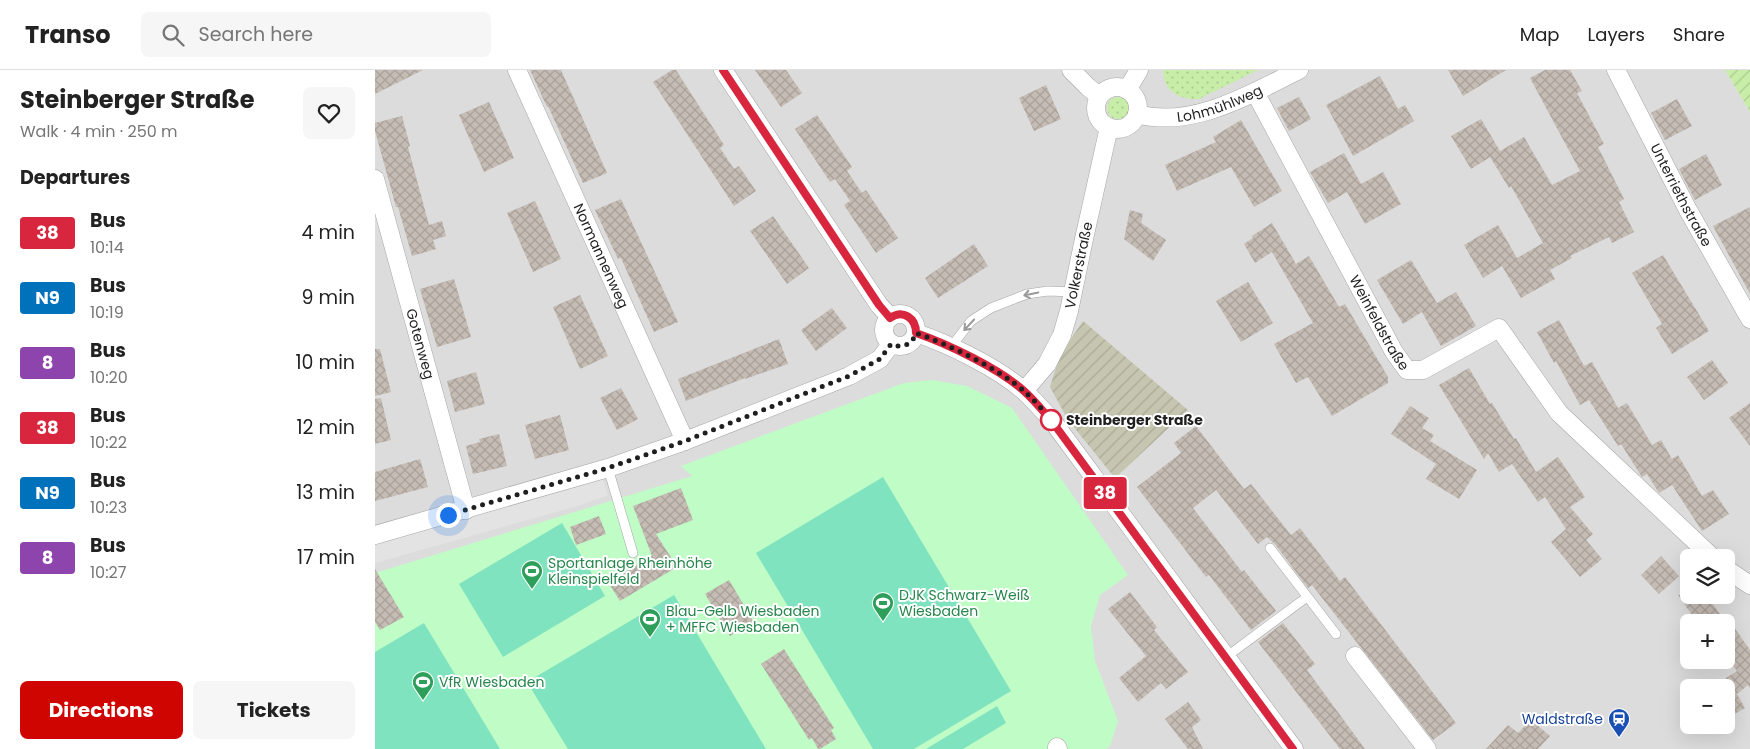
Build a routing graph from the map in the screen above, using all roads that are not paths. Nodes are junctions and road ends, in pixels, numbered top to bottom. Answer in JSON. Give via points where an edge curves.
{"nodes":[{"id":1,"x":517,"y":70,"type":"edge"},
{"id":2,"x":723,"y":70,"type":"edge"},
{"id":3,"x":1071,"y":70,"type":"edge"},
{"id":4,"x":1139,"y":70,"type":"edge"},
{"id":5,"x":1299,"y":70,"type":"edge"},
{"id":6,"x":1616,"y":70,"type":"edge"},
{"id":7,"x":1127,"y":90,"type":"junction"},
{"id":8,"x":1255,"y":92,"type":"junction"},
{"id":9,"x":1099,"y":96,"type":"junction"},
{"id":10,"x":1137,"y":114,"type":"junction"},
{"id":11,"x":1109,"y":127,"type":"junction"},
{"id":12,"x":375,"y":179,"type":"edge"},
{"id":13,"x":1073,"y":292,"type":"junction"},
{"id":14,"x":885,"y":311,"type":"junction"},
{"id":15,"x":1750,"y":319,"type":"edge"},
{"id":16,"x":916,"y":333,"type":"junction"},
{"id":17,"x":891,"y":344,"type":"junction"},
{"id":18,"x":951,"y":347,"type":"junction"},
{"id":19,"x":1024,"y":392,"type":"junction"},
{"id":20,"x":685,"y":441,"type":"junction"},
{"id":21,"x":608,"y":468,"type":"junction"},
{"id":22,"x":466,"y":510,"type":"junction"},
{"id":23,"x":375,"y":535,"type":"edge"},
{"id":24,"x":1270,"y":548,"type":"dead end"},
{"id":25,"x":1704,"y":549,"type":"edge"},
{"id":26,"x":633,"y":553,"type":"dead end"},
{"id":27,"x":1735,"y":575,"type":"edge"},
{"id":28,"x":1750,"y":585,"type":"edge"},
{"id":29,"x":1307,"y":597,"type":"junction"},
{"id":30,"x":1336,"y":634,"type":"dead end"},
{"id":31,"x":1355,"y":656,"type":"dead end"},
{"id":32,"x":1226,"y":657,"type":"junction"},
{"id":33,"x":1293,"y":749,"type":"edge"},
{"id":34,"x":1427,"y":749,"type":"edge"}],
"edges":[{"from":1,"to":20,"type":"street","name":"Normannenweg"},
{"from":2,"to":14,"type":"street"},
{"from":3,"to":9,"type":"street"},
{"from":4,"to":7,"type":"street"},
{"from":5,"to":8,"type":"street","name":"Lohmühlweg"},
{"from":6,"to":15,"type":"street","name":"Unterriethstraße","via":[[1688,210]]},
{"from":7,"to":9,"type":"street","via":[[1109,88]]},
{"from":7,"to":10,"type":"street","via":[[1137,103]]},
{"from":8,"to":10,"type":"street","name":"Lohmühlweg","via":[[1211,110],[1189,115],[1152,118]]},
{"from":8,"to":25,"type":"street","name":"Weinfeldstraße","via":[[1407,370],[1423,370],[1499,328],[1559,412]]},
{"from":9,"to":11,"type":"street","via":[[1096,114]]},
{"from":10,"to":11,"type":"street","via":[[1123,128]]},
{"from":11,"to":13,"type":"street","name":"Volkerstraße"},
{"from":12,"to":22,"type":"street","name":"Gotenweg"},
{"from":13,"to":18,"type":"lane","one_way":true,"via":[[1027,294],[991,308],[971,321]]},
{"from":13,"to":19,"type":"street","name":"Volkerstraße","via":[[1062,335],[1047,364]]},
{"from":14,"to":16,"type":"street","via":[[908,316],[915,324]]},
{"from":14,"to":17,"type":"street","via":[[883,331]]},
{"from":16,"to":17,"type":"street","via":[[906,345]]},
{"from":16,"to":18,"type":"street"},
{"from":17,"to":20,"type":"street","via":[[880,359],[849,376]]},
{"from":18,"to":19,"type":"street","via":[[1009,379]]},
{"from":19,"to":32,"type":"street","via":[[1051,420]]},
{"from":20,"to":21,"type":"street"},
{"from":21,"to":22,"type":"street"},
{"from":21,"to":26,"type":"lane"},
{"from":22,"to":23,"type":"street"},
{"from":24,"to":29,"type":"lane"},
{"from":27,"to":28,"type":"street"},
{"from":29,"to":30,"type":"lane"},
{"from":29,"to":32,"type":"lane"},
{"from":31,"to":34,"type":"street"},
{"from":32,"to":33,"type":"street"}]}
